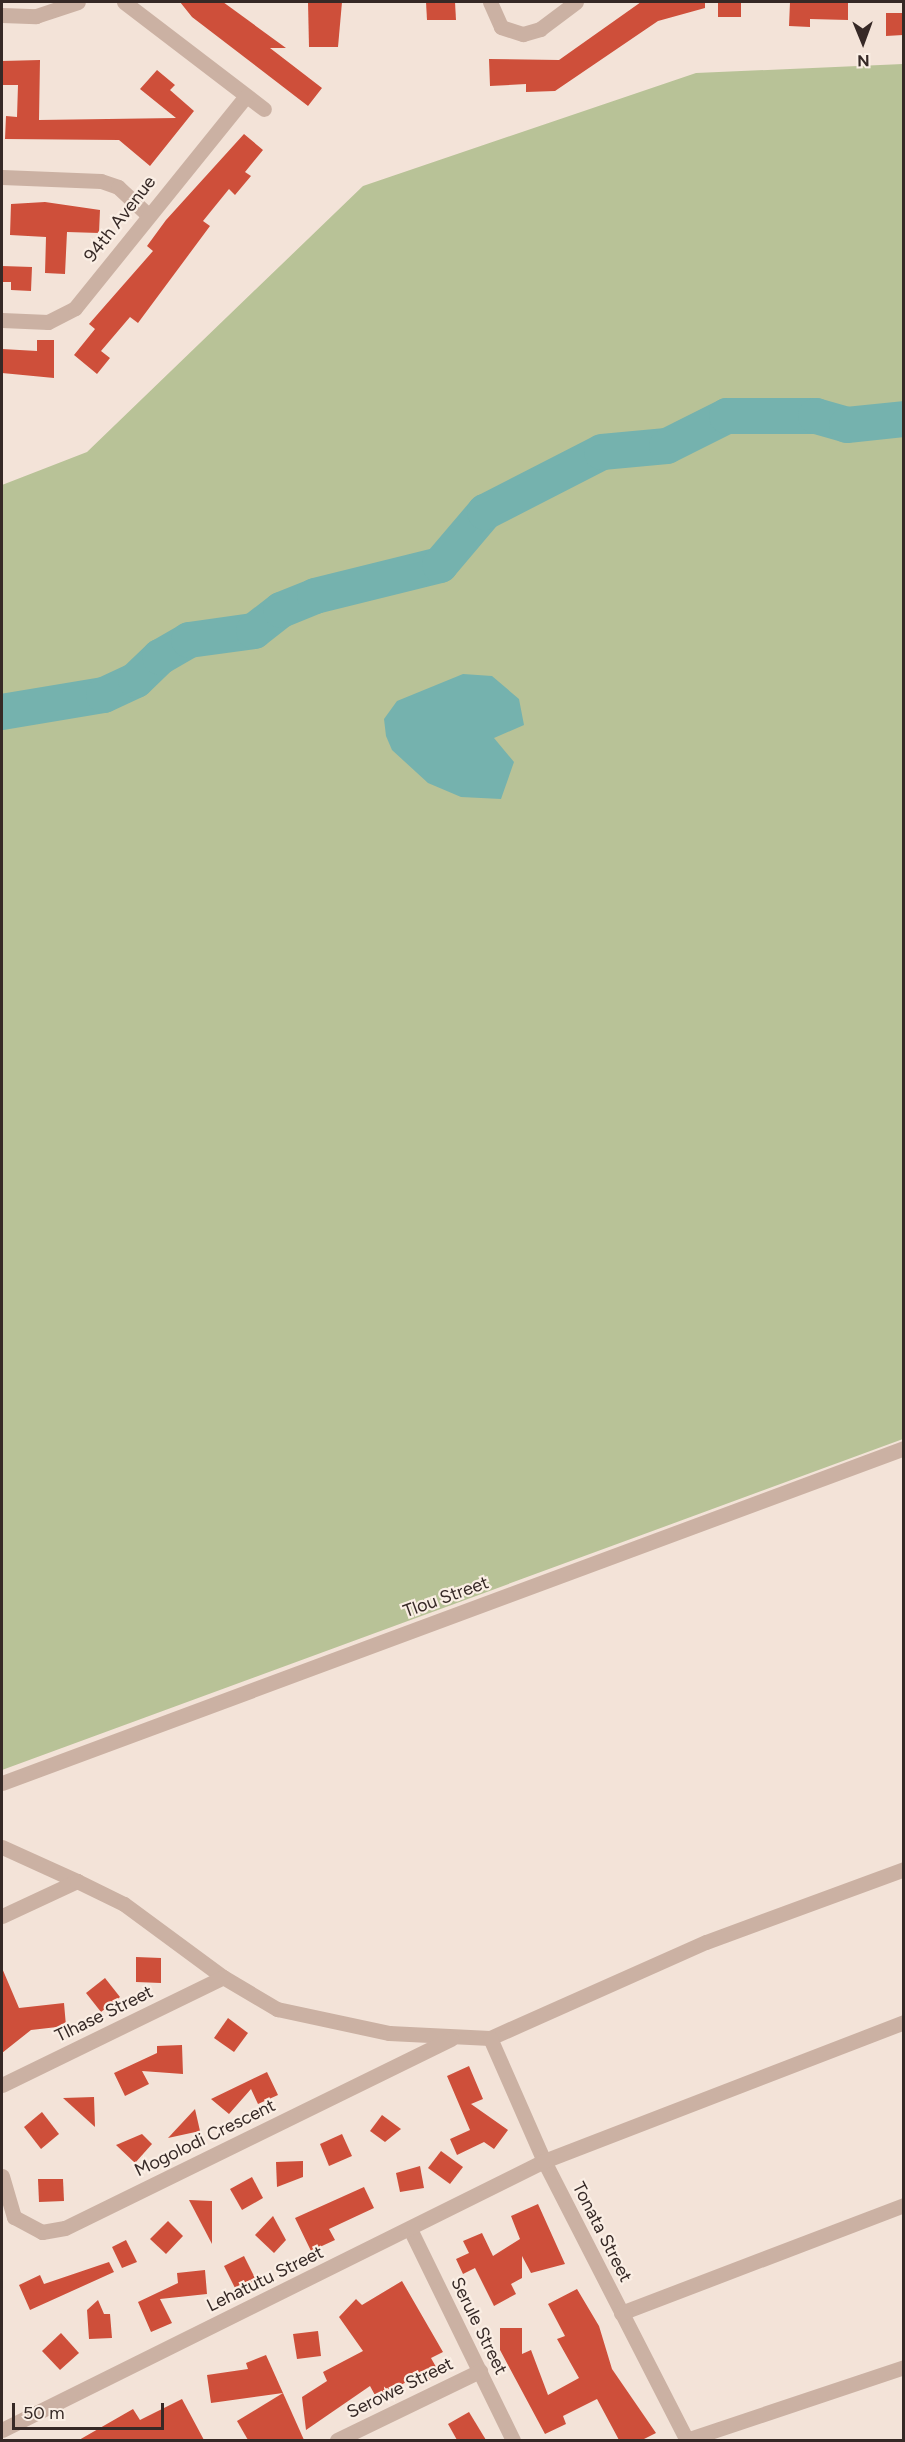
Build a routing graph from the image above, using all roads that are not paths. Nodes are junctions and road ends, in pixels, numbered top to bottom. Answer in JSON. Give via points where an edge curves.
{"nodes":[{"id":1,"x":78,"y":2,"type":"edge"},
{"id":2,"x":124,"y":2,"type":"edge"},
{"id":3,"x":490,"y":2,"type":"edge"},
{"id":4,"x":576,"y":2,"type":"edge"},
{"id":5,"x":2,"y":15,"type":"edge"},
{"id":6,"x":246,"y":96,"type":"junction"},
{"id":7,"x":264,"y":110,"type":"dead end"},
{"id":8,"x":2,"y":177,"type":"edge"},
{"id":9,"x":147,"y":214,"type":"junction"},
{"id":10,"x":2,"y":320,"type":"edge"},
{"id":11,"x":903,"y":1448,"type":"edge"},
{"id":12,"x":2,"y":1783,"type":"edge"},
{"id":13,"x":2,"y":1847,"type":"edge"},
{"id":14,"x":903,"y":1869,"type":"edge"},
{"id":15,"x":77,"y":1881,"type":"junction"},
{"id":16,"x":2,"y":1916,"type":"edge"},
{"id":17,"x":223,"y":1977,"type":"junction"},
{"id":18,"x":903,"y":2022,"type":"edge"},
{"id":19,"x":490,"y":2038,"type":"junction"},
{"id":20,"x":451,"y":2039,"type":"junction"},
{"id":21,"x":2,"y":2085,"type":"edge"},
{"id":22,"x":544,"y":2161,"type":"junction"},
{"id":23,"x":2,"y":2176,"type":"edge"},
{"id":24,"x":903,"y":2205,"type":"edge"},
{"id":25,"x":410,"y":2229,"type":"junction"},
{"id":26,"x":621,"y":2313,"type":"junction"},
{"id":27,"x":903,"y":2367,"type":"edge"},
{"id":28,"x":480,"y":2371,"type":"junction"},
{"id":29,"x":2,"y":2430,"type":"edge"},
{"id":30,"x":337,"y":2440,"type":"edge"},
{"id":31,"x":513,"y":2440,"type":"edge"},
{"id":32,"x":687,"y":2440,"type":"edge"}],
"edges":[{"from":1,"to":5,"type":"street","via":[[36,16]]},
{"from":2,"to":6,"type":"street"},
{"from":3,"to":4,"type":"street","via":[[501,27],[523,34],[540,29]]},
{"from":6,"to":7,"type":"street"},
{"from":6,"to":9,"type":"street","name":"94th Avenue"},
{"from":8,"to":9,"type":"street","via":[[101,181],[118,187]]},
{"from":9,"to":10,"type":"street","name":"94th Avenue","via":[[63,318]]},
{"from":11,"to":12,"type":"street","name":"Tlou Street"},
{"from":13,"to":15,"type":"street","name":"Mogolodi Crescent"},
{"from":14,"to":19,"type":"street","via":[[706,1942]]},
{"from":15,"to":16,"type":"street"},
{"from":15,"to":17,"type":"street","name":"Mogolodi Crescent","via":[[124,1904]]},
{"from":17,"to":20,"type":"street","name":"Mogolodi Crescent","via":[[276,2009],[318,2021]]},
{"from":17,"to":21,"type":"street","name":"Tlhase Street"},
{"from":18,"to":22,"type":"street","name":"Lehatutu Street"},
{"from":19,"to":20,"type":"street","name":"Mogolodi Crescent"},
{"from":19,"to":22,"type":"street","name":"Tonata Street"},
{"from":20,"to":23,"type":"street","name":"Mogolodi Crescent","via":[[65,2228],[42,2232],[14,2217]]},
{"from":22,"to":25,"type":"street","name":"Lehatutu Street"},
{"from":22,"to":26,"type":"street","name":"Tonata Street"},
{"from":24,"to":26,"type":"street"},
{"from":25,"to":28,"type":"street","name":"Serule Street"},
{"from":25,"to":29,"type":"street","name":"Lehatutu Street"},
{"from":26,"to":32,"type":"street","name":"Tonata Street"},
{"from":27,"to":32,"type":"street"},
{"from":28,"to":30,"type":"street","name":"Serowe Street"},
{"from":28,"to":31,"type":"street","name":"Serule Street"}]}
